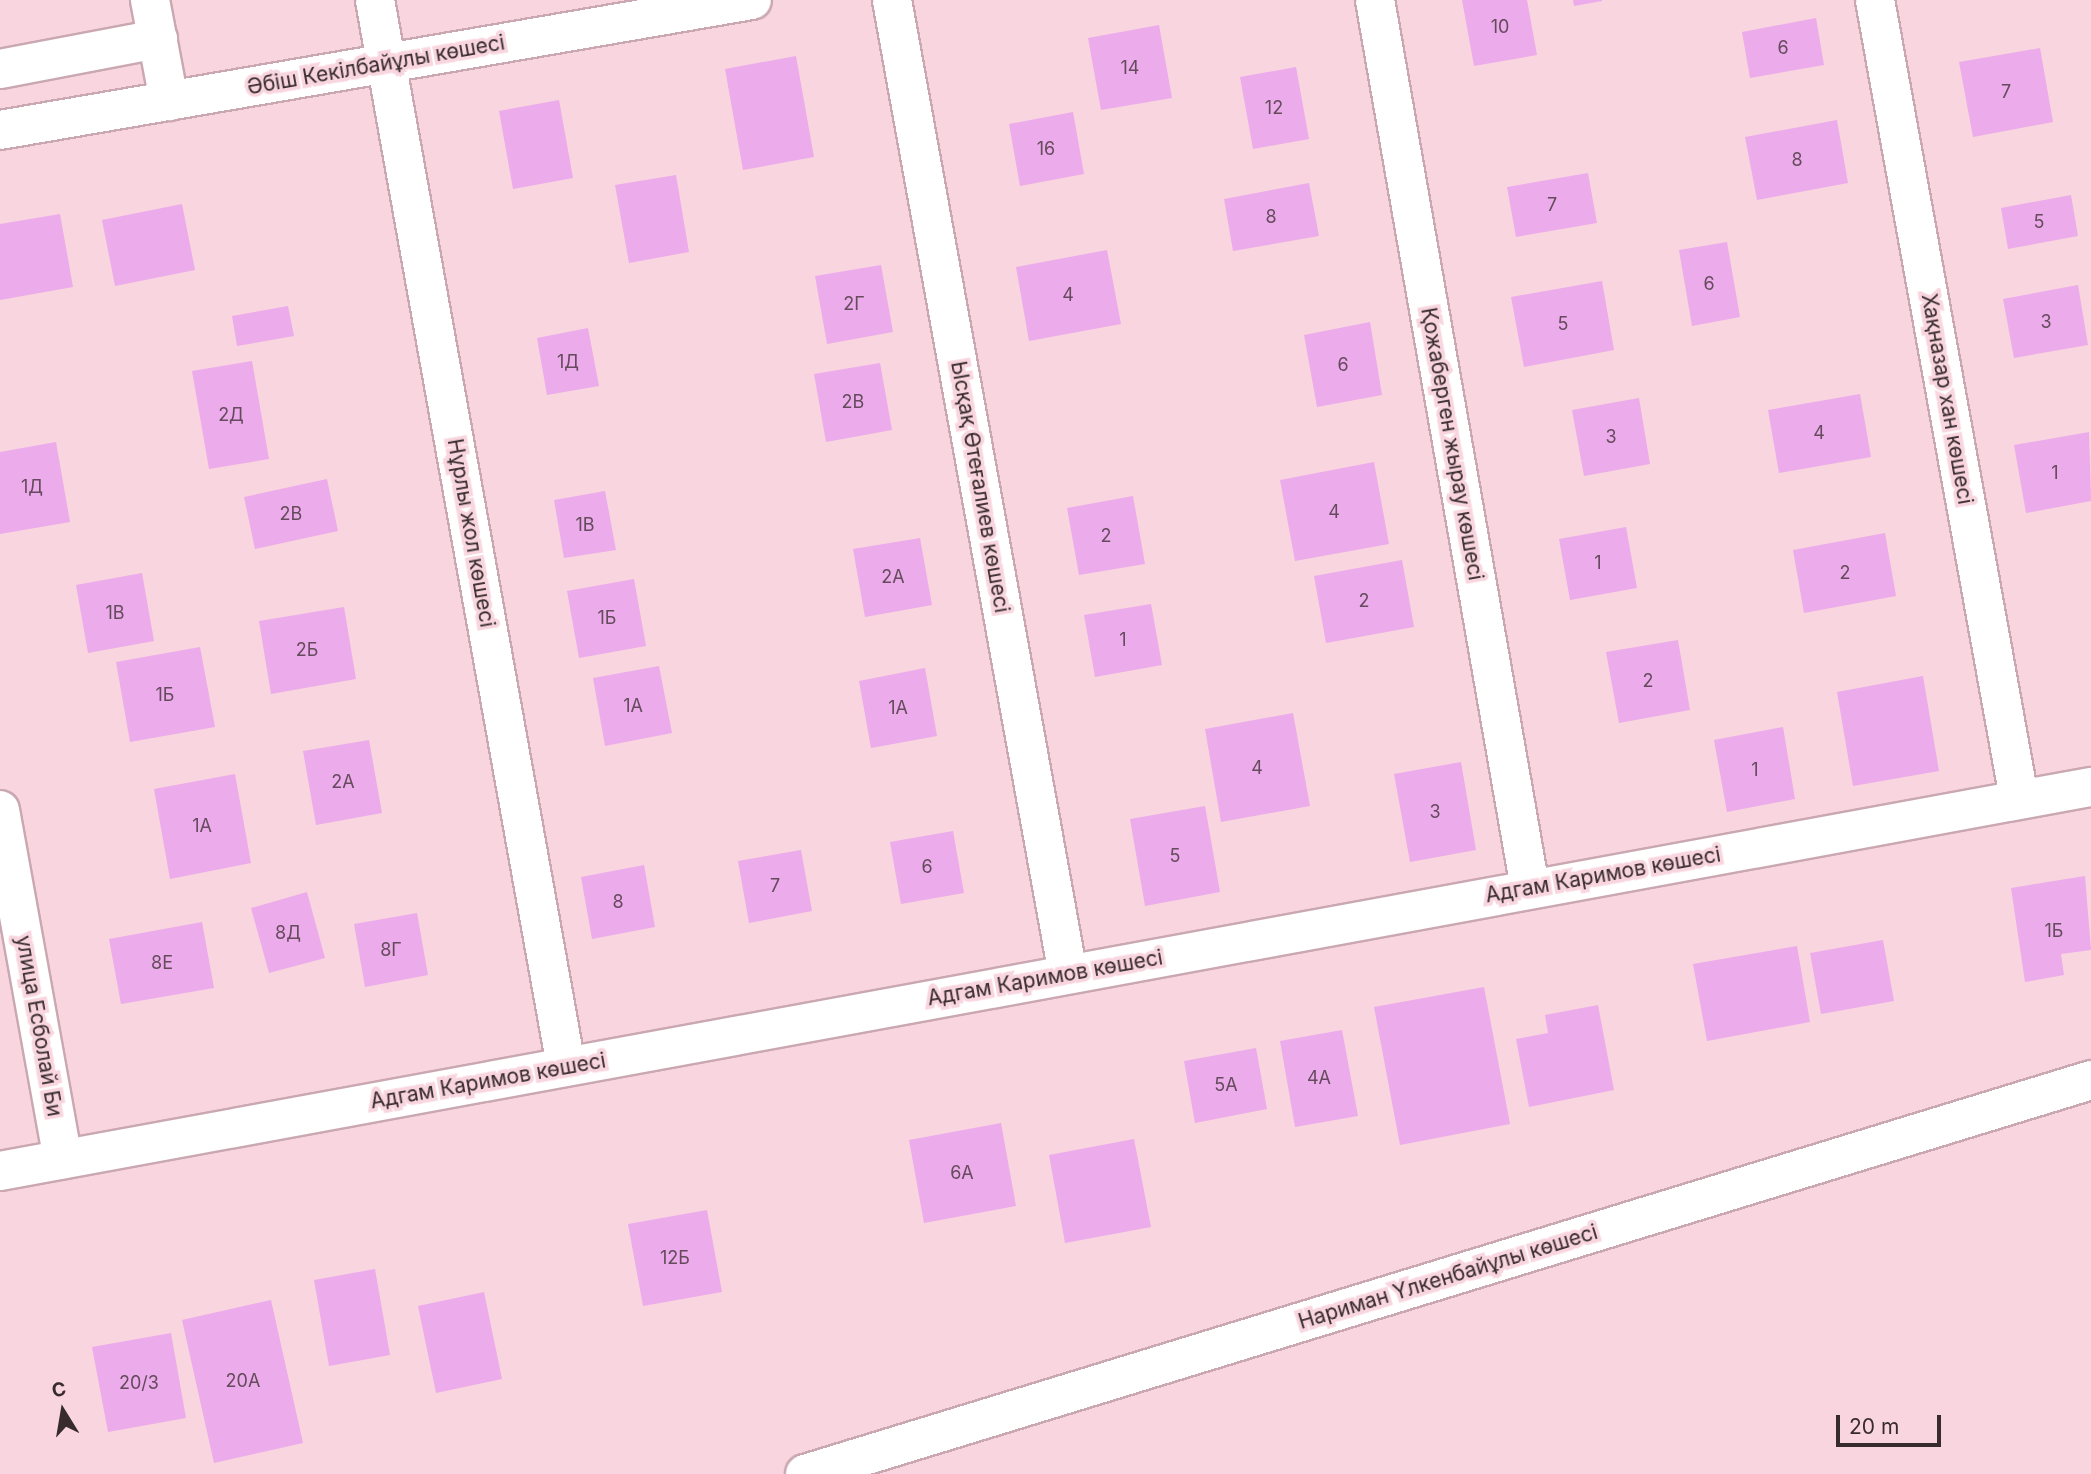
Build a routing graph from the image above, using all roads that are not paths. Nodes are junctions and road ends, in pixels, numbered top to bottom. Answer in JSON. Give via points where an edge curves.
{"nodes":[{"id":1,"x":150,"y":0,"type":"edge"},
{"id":2,"x":375,"y":0,"type":"edge"},
{"id":3,"x":752,"y":0,"type":"edge"},
{"id":4,"x":892,"y":0,"type":"edge"},
{"id":5,"x":1375,"y":0,"type":"edge"},
{"id":6,"x":1875,"y":0,"type":"edge"},
{"id":7,"x":158,"y":39,"type":"junction"},
{"id":8,"x":387,"y":64,"type":"junction"},
{"id":9,"x":0,"y":68,"type":"edge"},
{"id":10,"x":169,"y":101,"type":"junction"},
{"id":11,"x":0,"y":130,"type":"edge"},
{"id":12,"x":2091,"y":787,"type":"edge"},
{"id":13,"x":2019,"y":798,"type":"junction"},
{"id":14,"x":0,"y":810,"type":"edge"},
{"id":15,"x":1530,"y":888,"type":"junction"},
{"id":16,"x":1068,"y":974,"type":"junction"},
{"id":17,"x":566,"y":1066,"type":"junction"},
{"id":18,"x":2091,"y":1080,"type":"edge"},
{"id":19,"x":63,"y":1159,"type":"junction"},
{"id":20,"x":0,"y":1171,"type":"edge"},
{"id":21,"x":805,"y":1474,"type":"edge"}],
"edges":[{"from":1,"to":7,"type":"street"},
{"from":2,"to":8,"type":"street","name":"Нұрлы жол көшесі"},
{"from":3,"to":8,"type":"street","name":"Әбіш Кекілбайұлы көшесі"},
{"from":4,"to":16,"type":"street","name":"Ысқақ Өтеғалиев көшесі"},
{"from":5,"to":15,"type":"street","name":"Қожаберген жырау көшесі"},
{"from":6,"to":13,"type":"street","name":"Хақназар хан көшесі"},
{"from":7,"to":9,"type":"street"},
{"from":7,"to":10,"type":"street"},
{"from":8,"to":10,"type":"street","name":"Әбіш Кекілбайұлы көшесі"},
{"from":8,"to":17,"type":"street","name":"Нұрлы жол көшесі"},
{"from":10,"to":11,"type":"street","name":"Әбіш Кекілбайұлы көшесі"},
{"from":12,"to":13,"type":"street","name":"Адгам Каримов көшесі"},
{"from":13,"to":15,"type":"street","name":"Адгам Каримов көшесі"},
{"from":14,"to":19,"type":"street","name":"улица Есболай Би"},
{"from":15,"to":16,"type":"street","name":"Адгам Каримов көшесі"},
{"from":16,"to":17,"type":"street","name":"Адгам Каримов көшесі"},
{"from":17,"to":19,"type":"street","name":"Адгам Каримов көшесі"},
{"from":18,"to":21,"type":"street","name":"Нариман Үлкенбайұлы көшесі"},
{"from":19,"to":20,"type":"street","name":"Адгам Каримов көшесі"}]}
